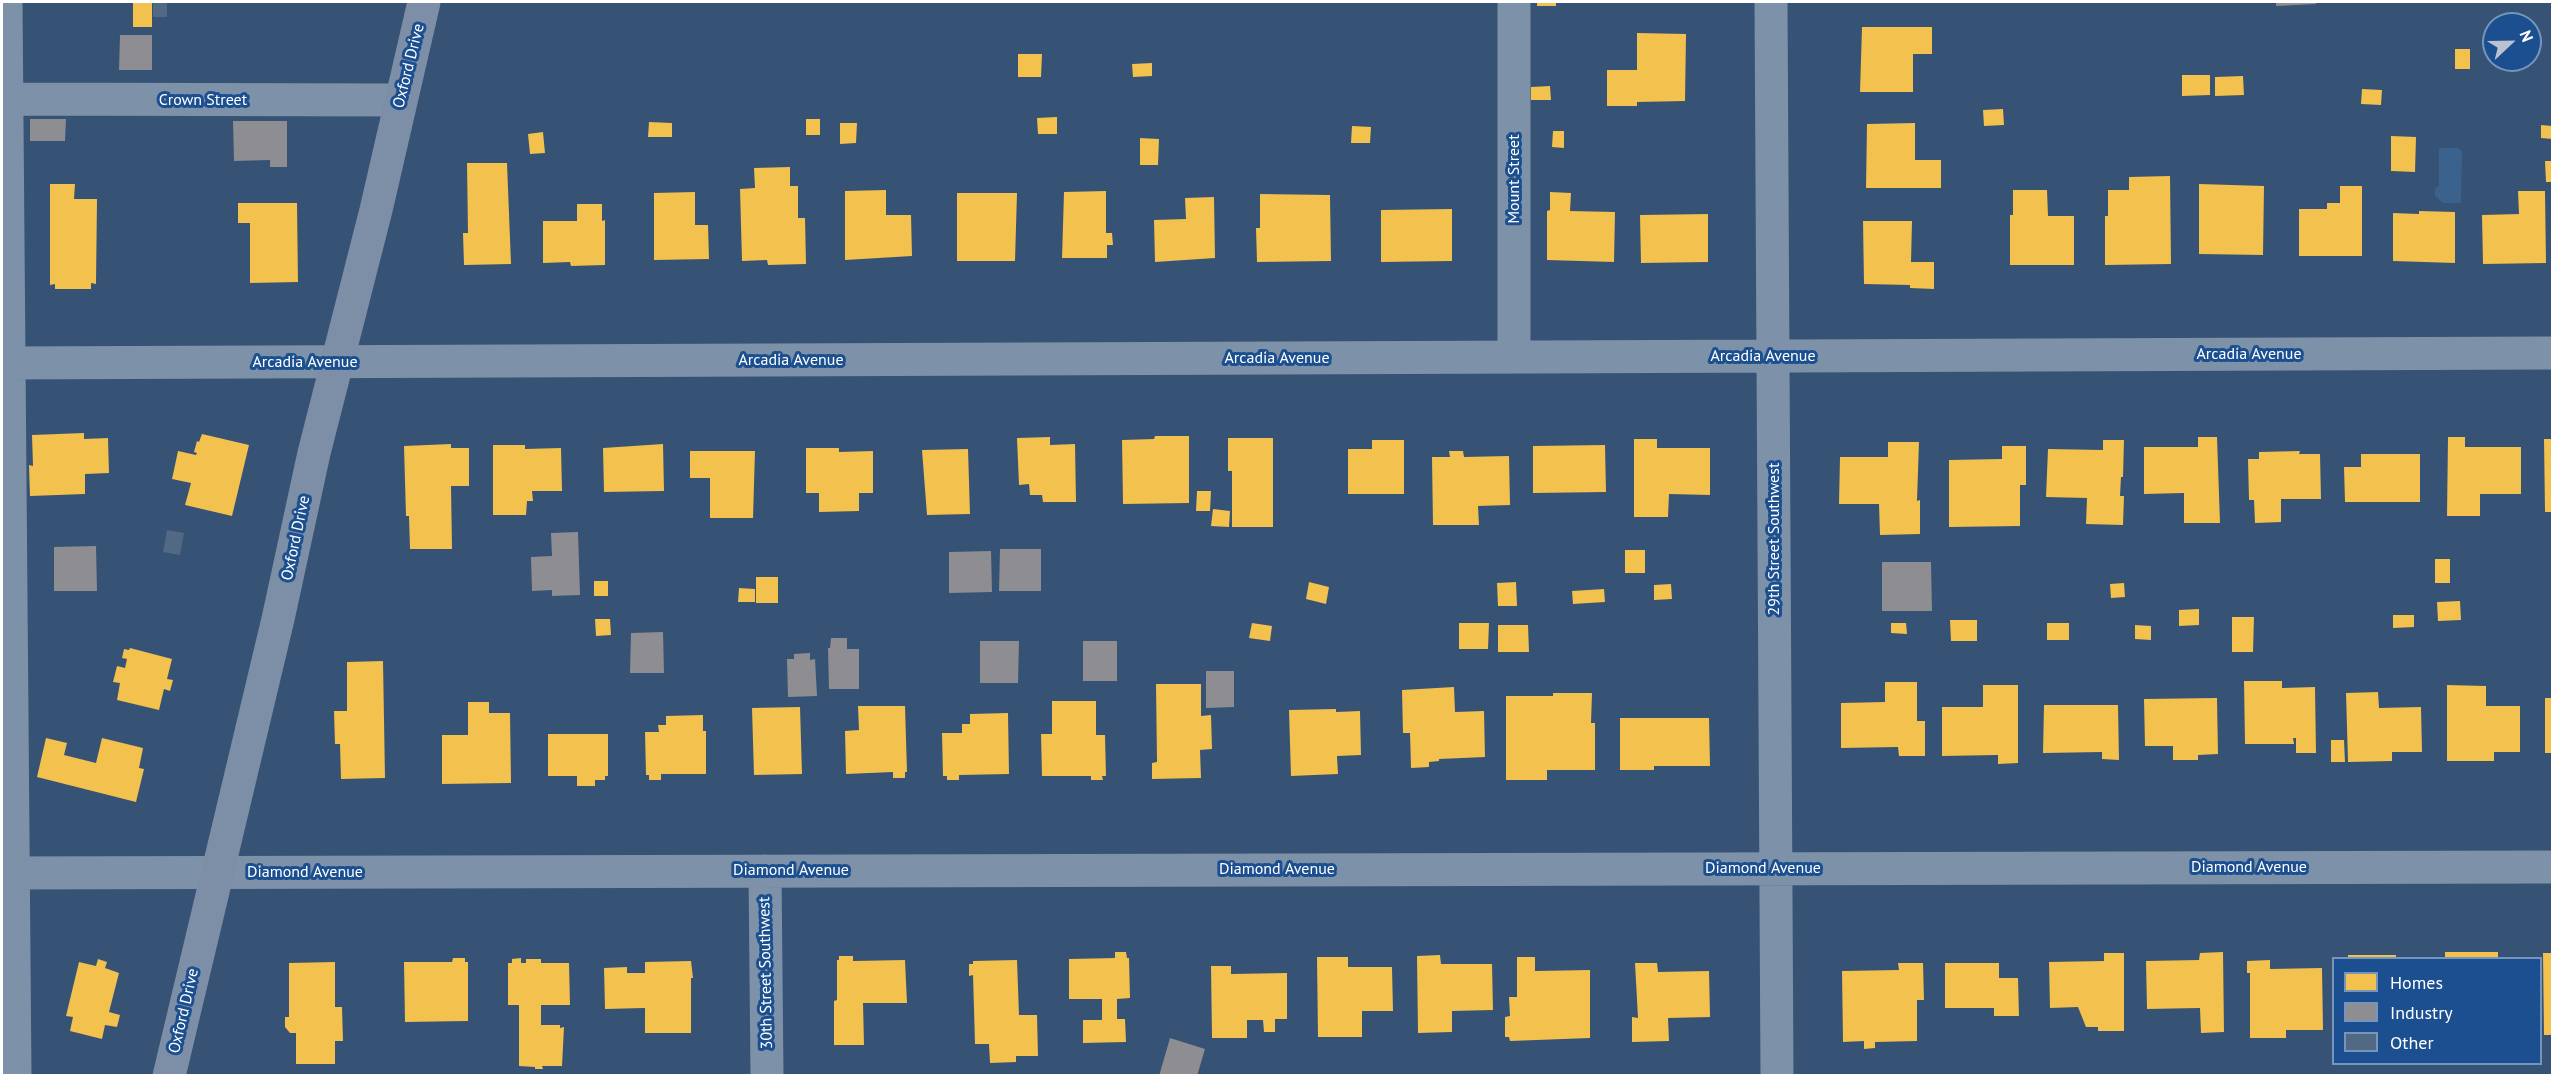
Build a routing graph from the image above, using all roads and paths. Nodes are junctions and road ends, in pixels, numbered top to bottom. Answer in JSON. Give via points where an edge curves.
{"nodes":[{"id":1,"x":6,"y":2,"type":"edge"},
{"id":2,"x":424,"y":2,"type":"edge"},
{"id":3,"x":1514,"y":2,"type":"edge"},
{"id":4,"x":1771,"y":2,"type":"edge"},
{"id":5,"x":6,"y":99,"type":"junction"},
{"id":6,"x":400,"y":100,"type":"junction"},
{"id":7,"x":2553,"y":353,"type":"edge"},
{"id":8,"x":1773,"y":356,"type":"junction"},
{"id":9,"x":1514,"y":357,"type":"junction"},
{"id":10,"x":338,"y":362,"type":"junction"},
{"id":11,"x":5,"y":363,"type":"edge"},
{"id":12,"x":2553,"y":867,"type":"edge"},
{"id":13,"x":1776,"y":868,"type":"junction"},
{"id":14,"x":765,"y":870,"type":"junction"},
{"id":15,"x":217,"y":872,"type":"junction"},
{"id":16,"x":8,"y":873,"type":"edge"},
{"id":17,"x":15,"y":1076,"type":"edge"},
{"id":18,"x":169,"y":1076,"type":"edge"},
{"id":19,"x":766,"y":1076,"type":"edge"},
{"id":20,"x":1777,"y":1076,"type":"edge"}],
"edges":[{"from":1,"to":5,"type":"street"},
{"from":2,"to":6,"type":"main road","name":"Oxford Drive"},
{"from":3,"to":9,"type":"street","name":"Mount Street"},
{"from":4,"to":8,"type":"street","name":"29th Street Southwest"},
{"from":5,"to":6,"type":"street","name":"Crown Street"},
{"from":5,"to":11,"type":"street"},
{"from":6,"to":10,"type":"main road","name":"Oxford Drive"},
{"from":7,"to":8,"type":"street","name":"Arcadia Avenue"},
{"from":8,"to":9,"type":"street","name":"Arcadia Avenue"},
{"from":8,"to":13,"type":"street","name":"29th Street Southwest"},
{"from":9,"to":10,"type":"street","name":"Arcadia Avenue"},
{"from":10,"to":11,"type":"street","name":"Arcadia Avenue"},
{"from":10,"to":15,"type":"main road","name":"Oxford Drive"},
{"from":11,"to":16,"type":"street"},
{"from":12,"to":13,"type":"street","name":"Diamond Avenue"},
{"from":13,"to":14,"type":"street","name":"Diamond Avenue"},
{"from":13,"to":20,"type":"street","name":"29th Street Southwest"},
{"from":14,"to":15,"type":"street","name":"Diamond Avenue"},
{"from":14,"to":19,"type":"street","name":"30th Street Southwest"},
{"from":15,"to":16,"type":"street","name":"Diamond Avenue"},
{"from":15,"to":18,"type":"main road","name":"Oxford Drive"},
{"from":16,"to":17,"type":"street"}]}
